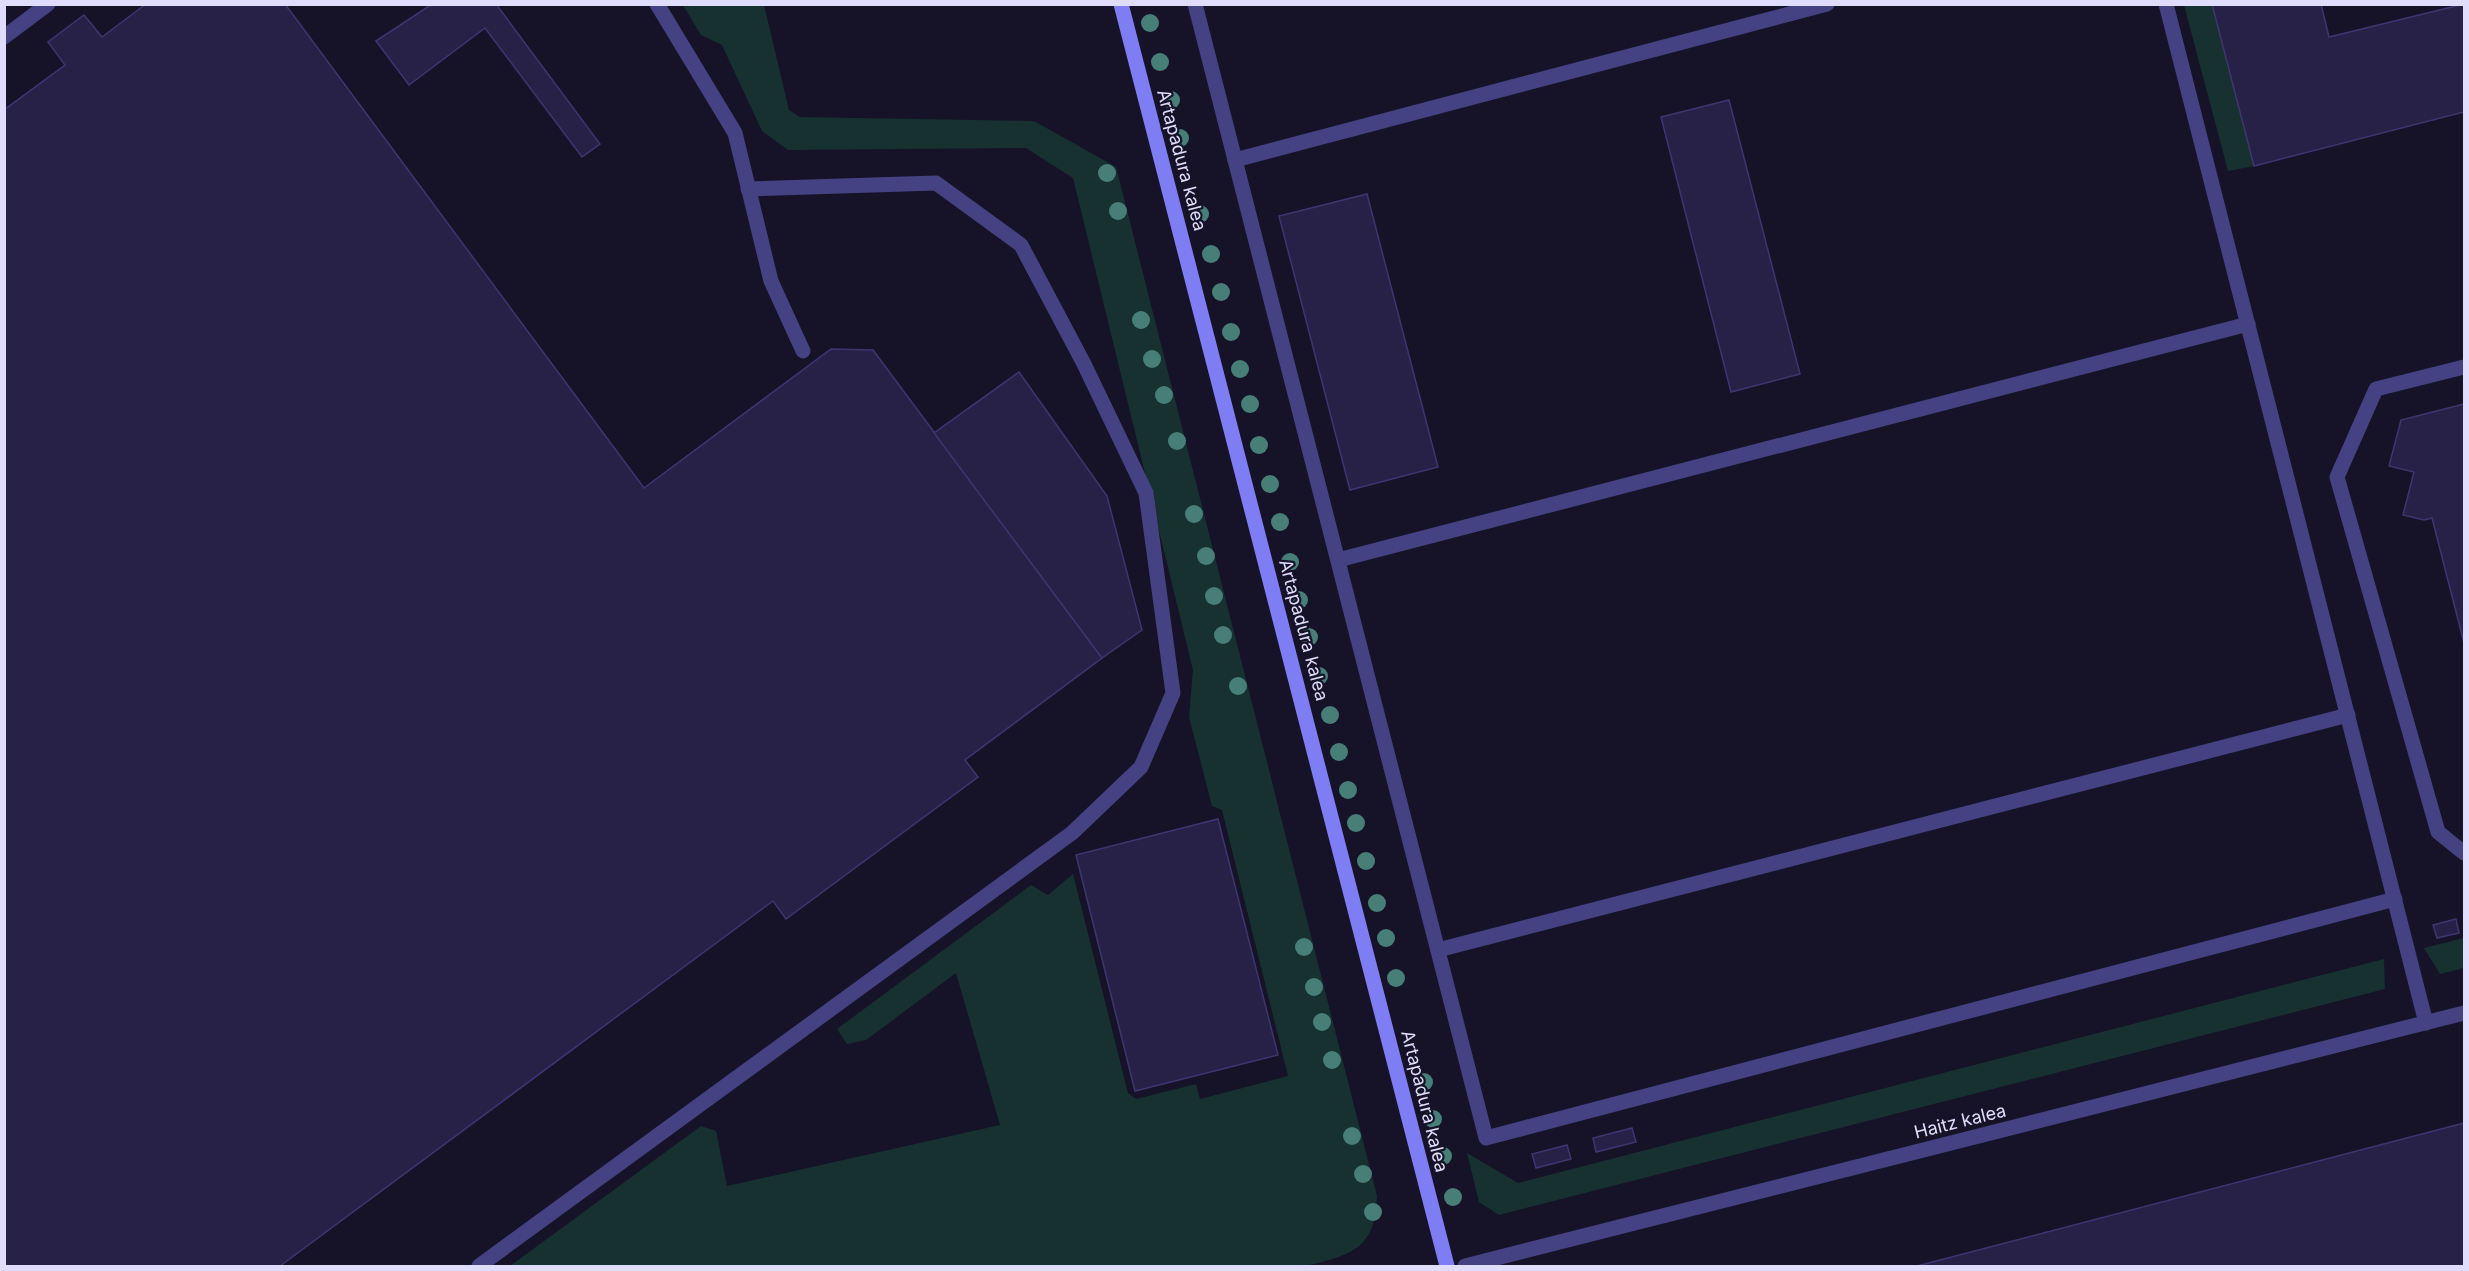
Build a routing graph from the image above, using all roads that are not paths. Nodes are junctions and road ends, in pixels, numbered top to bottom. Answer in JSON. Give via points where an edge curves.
{"nodes":[{"id":1,"x":48,"y":4,"type":"edge"},
{"id":2,"x":657,"y":4,"type":"edge"},
{"id":3,"x":1121,"y":4,"type":"edge"},
{"id":4,"x":1195,"y":4,"type":"edge"},
{"id":5,"x":1827,"y":4,"type":"edge"},
{"id":6,"x":2166,"y":4,"type":"edge"},
{"id":7,"x":4,"y":37,"type":"edge"},
{"id":8,"x":1235,"y":160,"type":"junction"},
{"id":9,"x":748,"y":189,"type":"junction"},
{"id":10,"x":2248,"y":324,"type":"junction"},
{"id":11,"x":803,"y":351,"type":"dead end"},
{"id":12,"x":2464,"y":367,"type":"edge"},
{"id":13,"x":1338,"y":561,"type":"junction"},
{"id":14,"x":2348,"y":716,"type":"junction"},
{"id":15,"x":2464,"y":852,"type":"edge"},
{"id":16,"x":2395,"y":899,"type":"junction"},
{"id":17,"x":1438,"y":950,"type":"junction"},
{"id":18,"x":2464,"y":1013,"type":"edge"},
{"id":19,"x":2426,"y":1023,"type":"junction"},
{"id":20,"x":479,"y":1266,"type":"edge"},
{"id":21,"x":1447,"y":1266,"type":"edge"},
{"id":22,"x":1465,"y":1266,"type":"edge"}],
"edges":[{"from":1,"to":7,"type":"street"},
{"from":2,"to":9,"type":"street","via":[[735,133]]},
{"from":3,"to":21,"type":"street","name":"Artapadura kalea"},
{"from":4,"to":8,"type":"street"},
{"from":5,"to":8,"type":"street"},
{"from":6,"to":10,"type":"street"},
{"from":8,"to":13,"type":"street"},
{"from":9,"to":11,"type":"street","via":[[771,280]]},
{"from":9,"to":20,"type":"street","via":[[936,183],[1021,245],[1146,493],[1173,693],[1141,767],[1072,833]]},
{"from":10,"to":13,"type":"street"},
{"from":10,"to":14,"type":"street"},
{"from":12,"to":15,"type":"street","via":[[2376,389],[2337,477],[2438,832]]},
{"from":13,"to":17,"type":"street"},
{"from":14,"to":16,"type":"street"},
{"from":14,"to":17,"type":"street"},
{"from":16,"to":17,"type":"street","via":[[1486,1138]]},
{"from":16,"to":19,"type":"street"},
{"from":18,"to":19,"type":"street","name":"Haitz kalea"},
{"from":19,"to":22,"type":"street","name":"Haitz kalea"}]}
